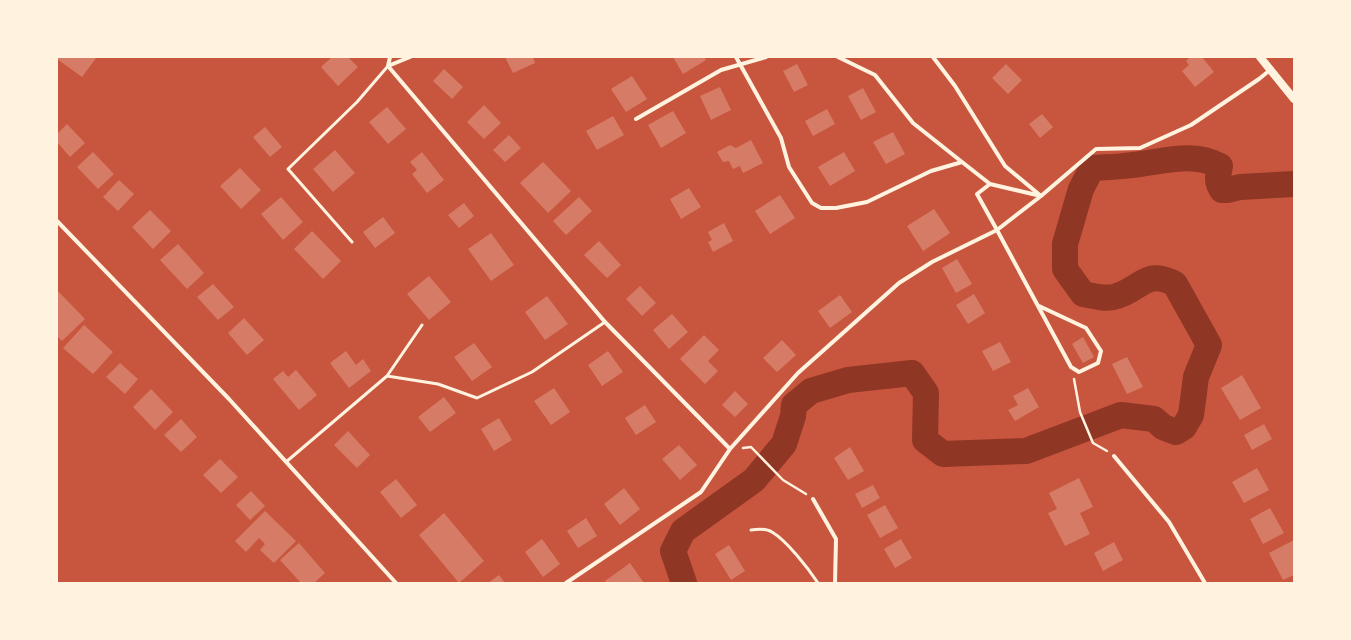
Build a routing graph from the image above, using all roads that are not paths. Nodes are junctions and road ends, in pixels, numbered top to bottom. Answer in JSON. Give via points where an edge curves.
{"nodes":[{"id":1,"x":390,"y":57,"type":"edge"},
{"id":2,"x":410,"y":57,"type":"edge"},
{"id":3,"x":736,"y":57,"type":"edge"},
{"id":4,"x":766,"y":57,"type":"edge"},
{"id":5,"x":838,"y":57,"type":"edge"},
{"id":6,"x":933,"y":57,"type":"edge"},
{"id":7,"x":1260,"y":57,"type":"edge"},
{"id":8,"x":740,"y":64,"type":"junction"},
{"id":9,"x":388,"y":66,"type":"junction"},
{"id":10,"x":1270,"y":70,"type":"junction"},
{"id":11,"x":1294,"y":99,"type":"edge"},
{"id":12,"x":636,"y":119,"type":"dead end"},
{"id":13,"x":962,"y":162,"type":"junction"},
{"id":14,"x":990,"y":184,"type":"junction"},
{"id":15,"x":1041,"y":196,"type":"junction"},
{"id":16,"x":57,"y":221,"type":"edge"},
{"id":17,"x":997,"y":230,"type":"junction"},
{"id":18,"x":352,"y":242,"type":"dead end"},
{"id":19,"x":1039,"y":306,"type":"junction"},
{"id":20,"x":605,"y":322,"type":"junction"},
{"id":21,"x":422,"y":325,"type":"dead end"},
{"id":22,"x":387,"y":376,"type":"junction"},
{"id":23,"x":730,"y":449,"type":"junction"},
{"id":24,"x":1114,"y":456,"type":"road end"},
{"id":25,"x":286,"y":462,"type":"junction"},
{"id":26,"x":813,"y":499,"type":"road end"},
{"id":27,"x":751,"y":530,"type":"dead end"},
{"id":28,"x":396,"y":583,"type":"edge"},
{"id":29,"x":566,"y":583,"type":"edge"},
{"id":30,"x":818,"y":583,"type":"edge"},
{"id":31,"x":835,"y":583,"type":"edge"},
{"id":32,"x":1205,"y":583,"type":"edge"}],
"edges":[{"from":1,"to":9,"type":"street"},
{"from":2,"to":9,"type":"street"},
{"from":3,"to":8,"type":"street"},
{"from":4,"to":8,"type":"street"},
{"from":5,"to":13,"type":"street","via":[[875,75],[913,122]]},
{"from":6,"to":15,"type":"street","via":[[955,86],[1005,166]]},
{"from":7,"to":10,"type":"main road"},
{"from":8,"to":12,"type":"street","via":[[721,70]]},
{"from":8,"to":13,"type":"street","via":[[781,138],[789,167],[812,203],[821,208],[867,202],[931,171]]},
{"from":9,"to":18,"type":"lane","via":[[357,102],[288,169]]},
{"from":9,"to":20,"type":"street"},
{"from":10,"to":11,"type":"main road"},
{"from":10,"to":15,"type":"street","via":[[1191,125],[1148,145],[1140,148],[1096,149]]},
{"from":13,"to":14,"type":"street"},
{"from":14,"to":15,"type":"street"},
{"from":14,"to":17,"type":"street","via":[[977,194]]},
{"from":15,"to":17,"type":"street"},
{"from":16,"to":25,"type":"street","via":[[229,399]]},
{"from":17,"to":19,"type":"street"},
{"from":17,"to":23,"type":"street","via":[[932,262],[899,283],[798,373]]},
{"from":19,"to":19,"type":"street","via":[[1086,328],[1101,351],[1098,363],[1079,372],[1072,367]]},
{"from":20,"to":22,"type":"lane","via":[[532,372],[477,398],[438,384]]},
{"from":20,"to":23,"type":"street"},
{"from":21,"to":22,"type":"lane"},
{"from":22,"to":25,"type":"lane"},
{"from":23,"to":29,"type":"street","via":[[701,492]]},
{"from":24,"to":32,"type":"street","via":[[1169,522]]},
{"from":25,"to":28,"type":"street"},
{"from":26,"to":31,"type":"street","via":[[836,539]]},
{"from":27,"to":30,"type":"lane","via":[[771,531],[784,541]]}]}
